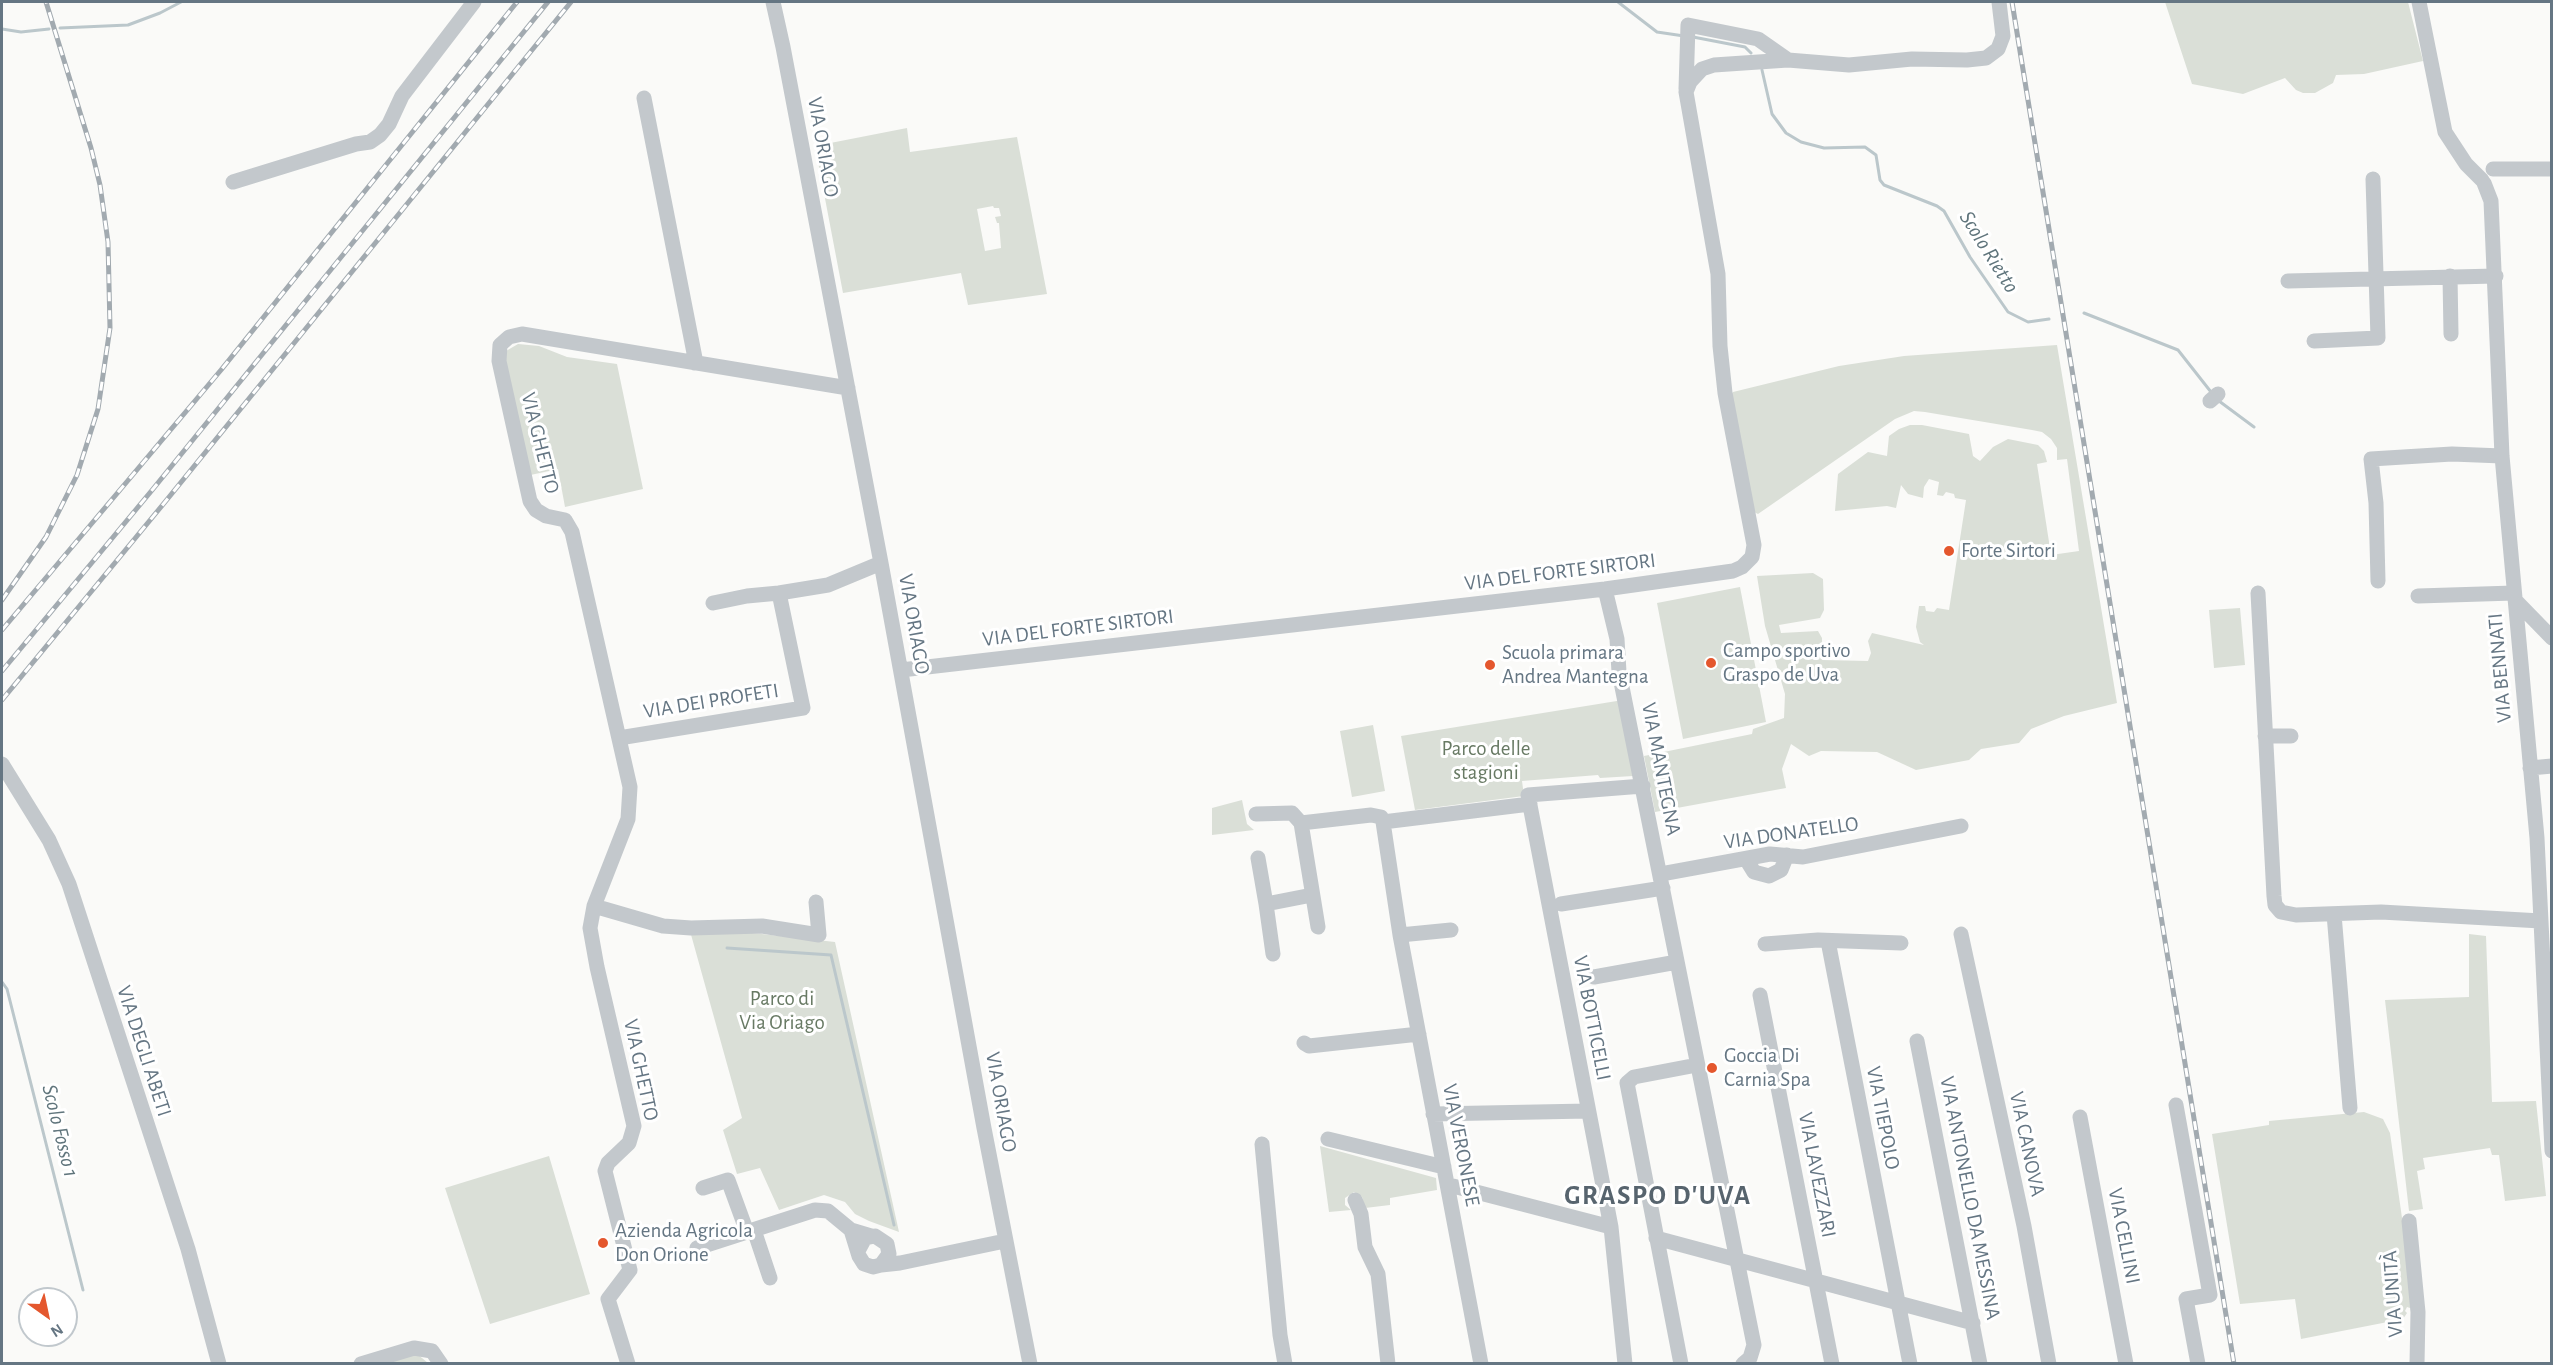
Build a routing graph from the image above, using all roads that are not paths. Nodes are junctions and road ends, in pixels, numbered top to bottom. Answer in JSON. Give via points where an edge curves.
{"nodes":[{"id":1,"x":474,"y":2,"type":"edge"},
{"id":2,"x":1999,"y":2,"type":"edge"},
{"id":3,"x":2419,"y":2,"type":"edge"},
{"id":4,"x":776,"y":6,"type":"edge"},
{"id":5,"x":1788,"y":60,"type":"junction"},
{"id":6,"x":1686,"y":92,"type":"junction"},
{"id":7,"x":644,"y":98,"type":"dead end"},
{"id":8,"x":2552,"y":169,"type":"edge"},
{"id":9,"x":2486,"y":176,"type":"junction"},
{"id":10,"x":2373,"y":179,"type":"dead end"},
{"id":11,"x":233,"y":182,"type":"dead end"},
{"id":12,"x":2450,"y":276,"type":"junction"},
{"id":13,"x":2496,"y":276,"type":"junction"},
{"id":14,"x":2377,"y":278,"type":"junction"},
{"id":15,"x":2289,"y":281,"type":"dead end"},
{"id":16,"x":2451,"y":334,"type":"dead end"},
{"id":17,"x":2314,"y":340,"type":"dead end"},
{"id":18,"x":694,"y":363,"type":"junction"},
{"id":19,"x":848,"y":388,"type":"junction"},
{"id":20,"x":2502,"y":456,"type":"junction"},
{"id":21,"x":881,"y":563,"type":"junction"},
{"id":22,"x":2378,"y":581,"type":"dead end"},
{"id":23,"x":1605,"y":589,"type":"junction"},
{"id":24,"x":779,"y":593,"type":"junction"},
{"id":25,"x":2258,"y":593,"type":"dead end"},
{"id":26,"x":2418,"y":596,"type":"dead end"},
{"id":27,"x":2515,"y":596,"type":"junction"},
{"id":28,"x":713,"y":603,"type":"dead end"},
{"id":29,"x":2549,"y":631,"type":"edge"},
{"id":30,"x":901,"y":670,"type":"junction"},
{"id":31,"x":2265,"y":736,"type":"junction"},
{"id":32,"x":2291,"y":736,"type":"dead end"},
{"id":33,"x":619,"y":738,"type":"junction"},
{"id":34,"x":2,"y":764,"type":"edge"},
{"id":35,"x":2552,"y":766,"type":"edge"},
{"id":36,"x":2530,"y":768,"type":"junction"},
{"id":37,"x":1643,"y":786,"type":"junction"},
{"id":38,"x":1530,"y":804,"type":"junction"},
{"id":39,"x":1256,"y":814,"type":"dead end"},
{"id":40,"x":1383,"y":822,"type":"junction"},
{"id":41,"x":1301,"y":823,"type":"junction"},
{"id":42,"x":1961,"y":826,"type":"dead end"},
{"id":43,"x":2544,"y":837,"type":"edge"},
{"id":44,"x":1258,"y":858,"type":"dead end"},
{"id":45,"x":1662,"y":881,"type":"junction"},
{"id":46,"x":1312,"y":895,"type":"junction"},
{"id":47,"x":816,"y":902,"type":"dead end"},
{"id":48,"x":1266,"y":904,"type":"junction"},
{"id":49,"x":1561,"y":904,"type":"dead end"},
{"id":50,"x":594,"y":906,"type":"junction"},
{"id":51,"x":2334,"y":914,"type":"junction"},
{"id":52,"x":2541,"y":921,"type":"junction"},
{"id":53,"x":1318,"y":927,"type":"dead end"},
{"id":54,"x":1451,"y":930,"type":"dead end"},
{"id":55,"x":1961,"y":934,"type":"dead end"},
{"id":56,"x":1400,"y":935,"type":"junction"},
{"id":57,"x":2547,"y":939,"type":"edge"},
{"id":58,"x":1828,"y":941,"type":"junction"},
{"id":59,"x":1901,"y":943,"type":"dead end"},
{"id":60,"x":1765,"y":944,"type":"dead end"},
{"id":61,"x":1273,"y":954,"type":"dead end"},
{"id":62,"x":1677,"y":962,"type":"junction"},
{"id":63,"x":1594,"y":977,"type":"dead end"},
{"id":64,"x":1760,"y":995,"type":"dead end"},
{"id":65,"x":2549,"y":1012,"type":"edge"},
{"id":66,"x":1419,"y":1034,"type":"junction"},
{"id":67,"x":1917,"y":1041,"type":"dead end"},
{"id":68,"x":1304,"y":1043,"type":"dead end"},
{"id":69,"x":1697,"y":1065,"type":"junction"},
{"id":70,"x":2176,"y":1104,"type":"dead end"},
{"id":71,"x":2350,"y":1108,"type":"dead end"},
{"id":72,"x":1588,"y":1112,"type":"junction"},
{"id":73,"x":1433,"y":1114,"type":"junction"},
{"id":74,"x":2080,"y":1117,"type":"dead end"},
{"id":75,"x":1328,"y":1138,"type":"dead end"},
{"id":76,"x":1262,"y":1144,"type":"dead end"},
{"id":77,"x":2552,"y":1152,"type":"edge"},
{"id":78,"x":1444,"y":1167,"type":"junction"},
{"id":79,"x":1448,"y":1187,"type":"junction"},
{"id":80,"x":703,"y":1188,"type":"dead end"},
{"id":81,"x":1355,"y":1200,"type":"dead end"},
{"id":82,"x":2409,"y":1221,"type":"dead end"},
{"id":83,"x":1611,"y":1227,"type":"junction"},
{"id":84,"x":851,"y":1230,"type":"junction"},
{"id":85,"x":750,"y":1231,"type":"junction"},
{"id":86,"x":871,"y":1236,"type":"junction"},
{"id":87,"x":1656,"y":1238,"type":"junction"},
{"id":88,"x":1005,"y":1241,"type":"junction"},
{"id":89,"x":887,"y":1244,"type":"junction"},
{"id":90,"x":697,"y":1248,"type":"dead end"},
{"id":91,"x":858,"y":1251,"type":"junction"},
{"id":92,"x":922,"y":1257,"type":"junction"},
{"id":93,"x":1736,"y":1260,"type":"junction"},
{"id":94,"x":881,"y":1265,"type":"junction"},
{"id":95,"x":770,"y":1278,"type":"dead end"},
{"id":96,"x":1816,"y":1281,"type":"junction"},
{"id":97,"x":1898,"y":1304,"type":"junction"},
{"id":98,"x":1973,"y":1323,"type":"junction"},
{"id":99,"x":1748,"y":1358,"type":"edge"},
{"id":100,"x":219,"y":1364,"type":"edge"},
{"id":101,"x":361,"y":1364,"type":"edge"},
{"id":102,"x":441,"y":1364,"type":"edge"},
{"id":103,"x":628,"y":1364,"type":"edge"},
{"id":104,"x":1030,"y":1364,"type":"edge"},
{"id":105,"x":1285,"y":1364,"type":"edge"},
{"id":106,"x":1388,"y":1364,"type":"edge"},
{"id":107,"x":1480,"y":1364,"type":"edge"},
{"id":108,"x":1625,"y":1364,"type":"edge"},
{"id":109,"x":1681,"y":1364,"type":"edge"},
{"id":110,"x":1832,"y":1364,"type":"edge"},
{"id":111,"x":1910,"y":1364,"type":"edge"},
{"id":112,"x":1980,"y":1364,"type":"edge"},
{"id":113,"x":2049,"y":1364,"type":"edge"},
{"id":114,"x":2126,"y":1364,"type":"edge"},
{"id":115,"x":2198,"y":1364,"type":"edge"},
{"id":116,"x":2416,"y":1364,"type":"edge"}],
"edges":[{"from":1,"to":11,"type":"street","via":[[402,96],[380,135],[370,142]]},
{"from":2,"to":5,"type":"street","via":[[2003,36],[1998,49],[1986,58],[1849,65]]},
{"from":3,"to":9,"type":"street","name":"VIA BENNATI","via":[[2441,121],[2462,157]]},
{"from":4,"to":19,"type":"street","name":"VIA ORIAGO"},
{"from":5,"to":6,"type":"street","via":[[1702,69]]},
{"from":5,"to":6,"type":"street","name":"VIA DEL FORTE SIRTORI","via":[[1758,39],[1687,34]]},
{"from":6,"to":23,"type":"street","name":"VIA DEL FORTE SIRTORI","via":[[1718,274],[1725,393],[1754,549],[1749,561],[1733,571]]},
{"from":7,"to":18,"type":"street"},
{"from":8,"to":9,"type":"street"},
{"from":9,"to":13,"type":"street","name":"VIA BENNATI","via":[[2492,201]]},
{"from":10,"to":14,"type":"street"},
{"from":12,"to":13,"type":"street"},
{"from":12,"to":14,"type":"street"},
{"from":12,"to":16,"type":"street"},
{"from":13,"to":20,"type":"street","name":"VIA BENNATI"},
{"from":14,"to":15,"type":"street"},
{"from":14,"to":17,"type":"street","via":[[2378,338]]},
{"from":18,"to":19,"type":"street","name":"VIA GHETTO"},
{"from":18,"to":33,"type":"street","name":"VIA GHETTO","via":[[522,334],[509,337],[501,345],[499,361],[530,501],[546,516],[566,520],[572,532]]},
{"from":19,"to":21,"type":"street","name":"VIA ORIAGO"},
{"from":20,"to":22,"type":"street","via":[[2452,454],[2371,459]]},
{"from":20,"to":27,"type":"street","name":"VIA BENNATI"},
{"from":21,"to":24,"type":"street","via":[[828,585]]},
{"from":21,"to":30,"type":"street","name":"VIA ORIAGO"},
{"from":23,"to":30,"type":"street","name":"VIA DEL FORTE SIRTORI"},
{"from":23,"to":37,"type":"street","name":"VIA MANTEGNA"},
{"from":24,"to":28,"type":"street"},
{"from":24,"to":33,"type":"street","name":"VIA DEI PROFETI","via":[[803,708]]},
{"from":25,"to":31,"type":"street"},
{"from":26,"to":27,"type":"street"},
{"from":27,"to":29,"type":"street"},
{"from":27,"to":36,"type":"street","name":"VIA BENNATI"},
{"from":30,"to":88,"type":"street","name":"VIA ORIAGO"},
{"from":31,"to":32,"type":"street"},
{"from":31,"to":51,"type":"street","via":[[2275,905],[2286,914]]},
{"from":33,"to":50,"type":"street","name":"VIA GHETTO","via":[[631,805]]},
{"from":34,"to":100,"type":"street","name":"VIA DEGLI ABETI","via":[[49,840],[69,884],[188,1249]]},
{"from":35,"to":36,"type":"street"},
{"from":36,"to":43,"type":"street","name":"VIA BENNATI"},
{"from":37,"to":38,"type":"street","via":[[1528,795]]},
{"from":37,"to":45,"type":"street","name":"VIA MANTEGNA"},
{"from":38,"to":40,"type":"street"},
{"from":38,"to":72,"type":"street","name":"VIA BOTTICELLI"},
{"from":39,"to":41,"type":"street","via":[[1292,813]]},
{"from":40,"to":41,"type":"street","via":[[1371,814]]},
{"from":40,"to":56,"type":"street","name":"VIA VERONESE"},
{"from":41,"to":46,"type":"street"},
{"from":42,"to":45,"type":"street","name":"VIA DONATELLO","via":[[1803,857],[1770,854]]},
{"from":43,"to":52,"type":"street","name":"VIA BENNATI"},
{"from":44,"to":48,"type":"street"},
{"from":45,"to":49,"type":"street"},
{"from":45,"to":62,"type":"street","name":"VIA MANTEGNA"},
{"from":46,"to":48,"type":"street"},
{"from":46,"to":53,"type":"street"},
{"from":47,"to":50,"type":"street","via":[[819,935],[762,926],[663,926]]},
{"from":48,"to":61,"type":"street"},
{"from":50,"to":103,"type":"street","name":"VIA GHETTO","via":[[590,928],[593,946],[634,1126],[631,1141],[605,1171],[630,1270],[608,1299]]},
{"from":51,"to":52,"type":"street","via":[[2381,912]]},
{"from":51,"to":71,"type":"street"},
{"from":52,"to":57,"type":"street","name":"VIA BENNATI"},
{"from":54,"to":56,"type":"street"},
{"from":55,"to":113,"type":"street","name":"VIA CANOVA","via":[[2024,1226]]},
{"from":56,"to":66,"type":"street","name":"VIA VERONESE"},
{"from":57,"to":65,"type":"street","name":"VIA BENNATI"},
{"from":58,"to":59,"type":"street"},
{"from":58,"to":60,"type":"street"},
{"from":58,"to":97,"type":"street","name":"VIA TIEPOLO"},
{"from":62,"to":63,"type":"street"},
{"from":62,"to":69,"type":"street","name":"VIA MANTEGNA"},
{"from":64,"to":96,"type":"street","name":"VIA LAVEZZARI"},
{"from":65,"to":77,"type":"street","name":"VIA BENNATI"},
{"from":66,"to":68,"type":"street","via":[[1309,1046]]},
{"from":66,"to":73,"type":"street","name":"VIA VERONESE"},
{"from":67,"to":98,"type":"street","name":"VIA ANTONELLO DA MESSINA"},
{"from":69,"to":87,"type":"street","via":[[1634,1077],[1627,1083]]},
{"from":69,"to":93,"type":"street","name":"VIA MANTEGNA"},
{"from":70,"to":115,"type":"street","via":[[2210,1295],[2186,1299]]},
{"from":72,"to":73,"type":"street"},
{"from":72,"to":83,"type":"street","name":"VIA BOTTICELLI"},
{"from":73,"to":78,"type":"street","name":"VIA VERONESE"},
{"from":74,"to":114,"type":"street","name":"VIA CELLINI"},
{"from":75,"to":78,"type":"street"},
{"from":76,"to":105,"type":"street"},
{"from":78,"to":79,"type":"street","name":"VIA VERONESE"},
{"from":79,"to":83,"type":"street"},
{"from":79,"to":107,"type":"street","name":"VIA VERONESE"},
{"from":80,"to":85,"type":"street","via":[[728,1180]]},
{"from":81,"to":106,"type":"street","via":[[1365,1247],[1378,1274]]},
{"from":82,"to":116,"type":"street","name":"VIA UNITÀ","via":[[2418,1312]]},
{"from":83,"to":108,"type":"street","name":"VIA BOTTICELLI"},
{"from":84,"to":85,"type":"street","via":[[828,1211],[819,1209]]},
{"from":84,"to":86,"type":"street"},
{"from":84,"to":91,"type":"street"},
{"from":85,"to":90,"type":"street"},
{"from":85,"to":95,"type":"street"},
{"from":86,"to":89,"type":"street","via":[[880,1237]]},
{"from":86,"to":91,"type":"street","via":[[861,1242]]},
{"from":87,"to":93,"type":"street"},
{"from":87,"to":109,"type":"street"},
{"from":88,"to":92,"type":"street"},
{"from":88,"to":104,"type":"street","name":"VIA ORIAGO"},
{"from":89,"to":92,"type":"street","via":[[900,1254]]},
{"from":89,"to":94,"type":"street","via":[[888,1254]]},
{"from":91,"to":94,"type":"street","via":[[864,1264]]},
{"from":92,"to":94,"type":"street"},
{"from":93,"to":96,"type":"street"},
{"from":93,"to":99,"type":"street","name":"VIA MANTEGNA","via":[[1754,1345]]},
{"from":96,"to":97,"type":"street"},
{"from":96,"to":110,"type":"street","name":"VIA LAVEZZARI"},
{"from":97,"to":98,"type":"street"},
{"from":97,"to":111,"type":"street","name":"VIA TIEPOLO"},
{"from":98,"to":112,"type":"street","name":"VIA ANTONELLO DA MESSINA"},
{"from":101,"to":102,"type":"street","via":[[414,1347],[432,1351]]}]}
